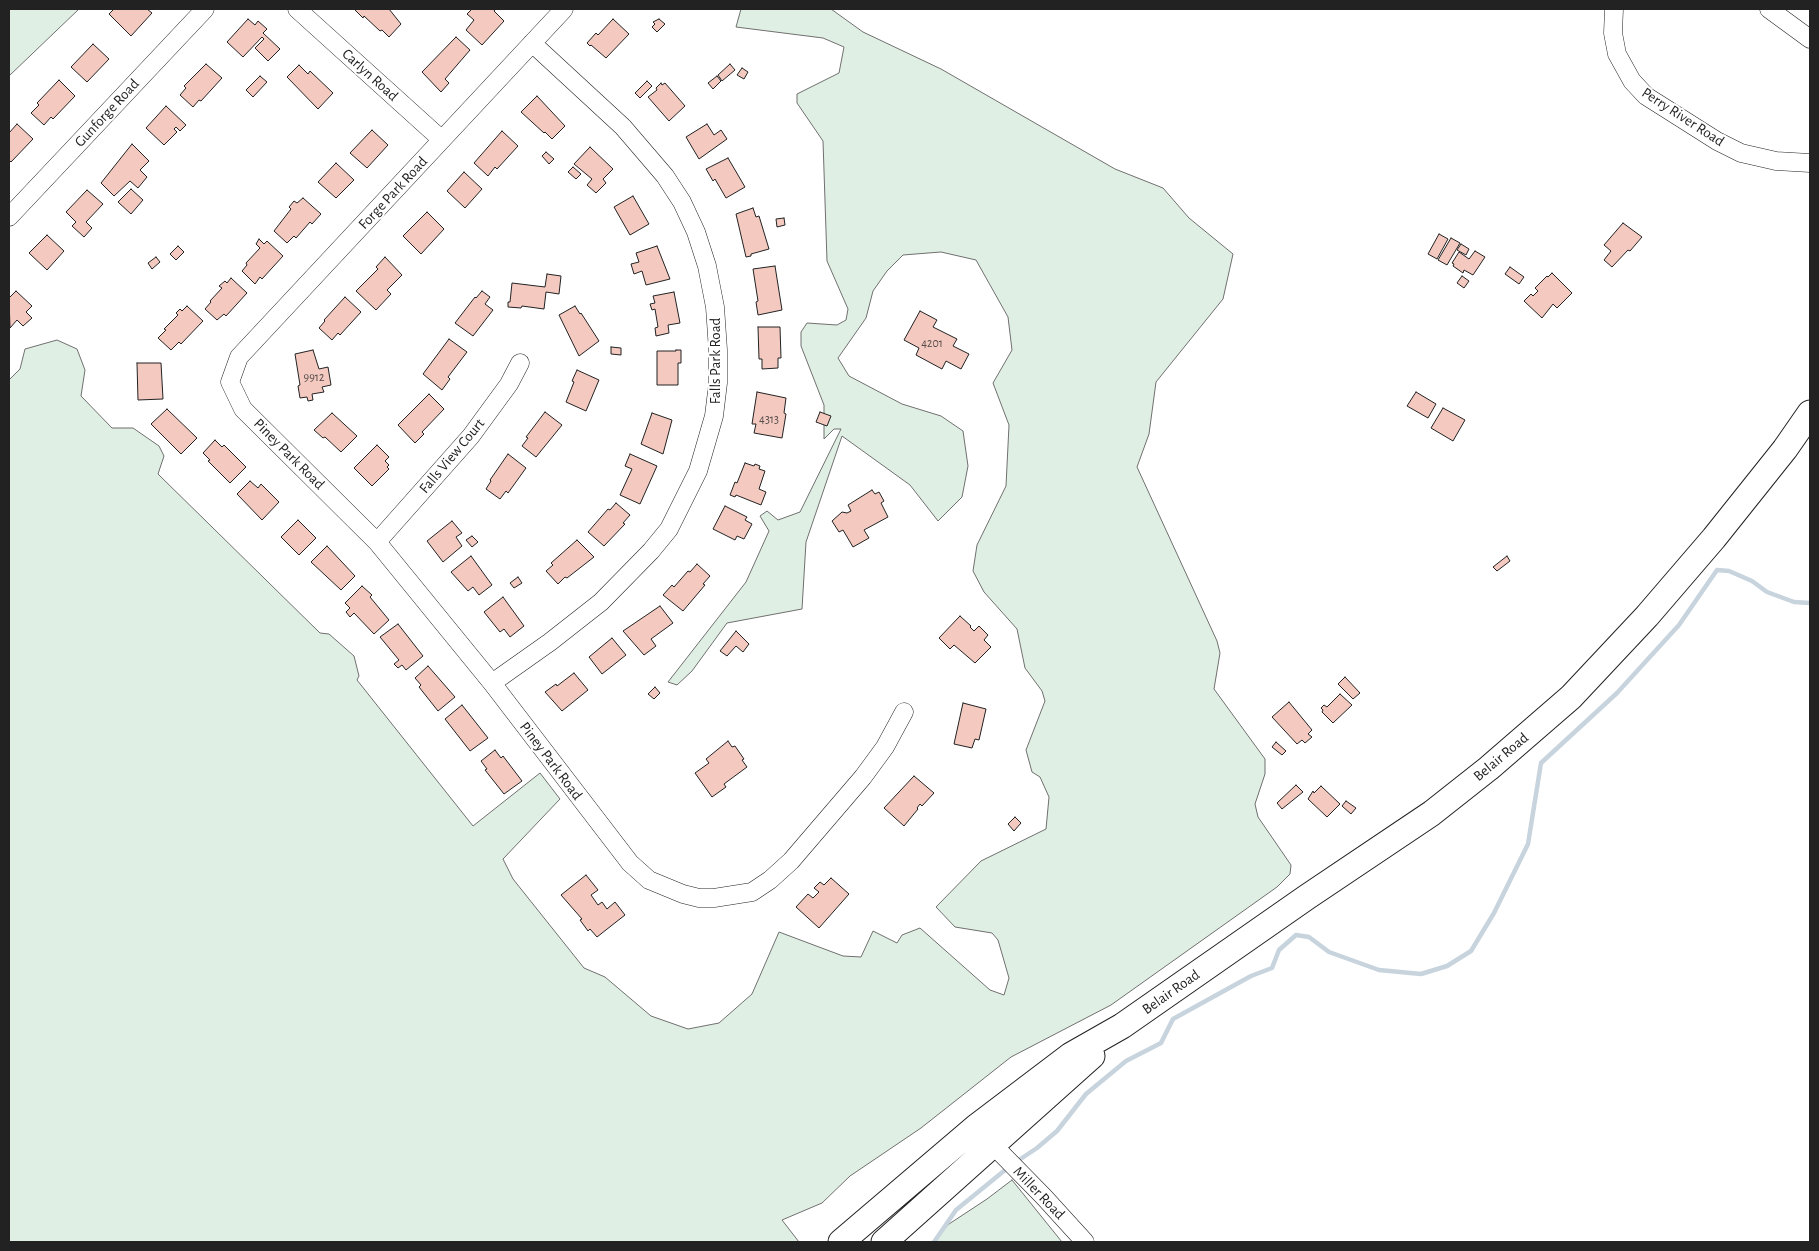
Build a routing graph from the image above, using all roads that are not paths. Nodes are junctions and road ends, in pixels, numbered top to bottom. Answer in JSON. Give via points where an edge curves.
{"nodes":[{"id":1,"x":204,"y":9,"type":"edge"},
{"id":2,"x":297,"y":9,"type":"edge"},
{"id":3,"x":564,"y":9,"type":"edge"},
{"id":4,"x":1614,"y":9,"type":"edge"},
{"id":5,"x":1769,"y":9,"type":"edge"},
{"id":6,"x":1810,"y":38,"type":"edge"},
{"id":7,"x":532,"y":43,"type":"junction"},
{"id":8,"x":442,"y":140,"type":"junction"},
{"id":9,"x":1810,"y":163,"type":"edge"},
{"id":10,"x":9,"y":217,"type":"edge"},
{"id":11,"x":520,"y":364,"type":"dead end"},
{"id":12,"x":230,"y":382,"type":"joint"},
{"id":13,"x":1810,"y":414,"type":"edge"},
{"id":14,"x":377,"y":542,"type":"junction"},
{"id":15,"x":492,"y":683,"type":"junction"},
{"id":16,"x":904,"y":712,"type":"dead end"},
{"id":17,"x":1122,"y":1026,"type":"junction"},
{"id":18,"x":976,"y":1127,"type":"junction"},
{"id":19,"x":1006,"y":1159,"type":"junction"},
{"id":20,"x":841,"y":1242,"type":"edge"},
{"id":21,"x":884,"y":1242,"type":"edge"},
{"id":22,"x":1085,"y":1242,"type":"edge"}],
"edges":[{"from":1,"to":10,"type":"street","name":"Gunforge Road"},
{"from":2,"to":8,"type":"street","name":"Carlyn Road"},
{"from":3,"to":7,"type":"street","name":"Forge Park Road"},
{"from":4,"to":9,"type":"street","name":"Perry River Road","via":[[1613,33],[1617,54],[1632,82],[1646,96],[1741,153],[1776,161]]},
{"from":5,"to":6,"type":"street"},
{"from":7,"to":8,"type":"street","name":"Forge Park Road"},
{"from":7,"to":15,"type":"street","name":"Falls Park Road","via":[[623,127],[665,176],[682,202],[707,266],[715,306],[718,383],[714,416],[698,471],[669,529],[601,602]]},
{"from":8,"to":12,"type":"street","name":"Forge Park Road","via":[[239,357]]},
{"from":11,"to":14,"type":"street","name":"Falls View Court","via":[[471,436]]},
{"from":12,"to":14,"type":"street","name":"Piney Park Road","via":[[243,409]]},
{"from":13,"to":17,"type":"highway","name":"Belair Road","via":[[1708,545],[1571,697],[1432,813]]},
{"from":14,"to":15,"type":"street","name":"Piney Park Road"},
{"from":15,"to":16,"type":"street","name":"Piney Park Road","via":[[630,863],[649,880],[699,898],[752,892],[791,861],[863,777],[885,747]]},
{"from":17,"to":18,"type":"highway","name":"Belair Road","via":[[1071,1055]]},
{"from":17,"to":19,"type":"highway","name":"Belair Road","via":[[1082,1066]]},
{"from":18,"to":19,"type":"highway"},
{"from":18,"to":20,"type":"highway","name":"Belair Road"},
{"from":19,"to":21,"type":"highway","name":"Belair Road"},
{"from":19,"to":22,"type":"street","name":"Miller Road"}]}
